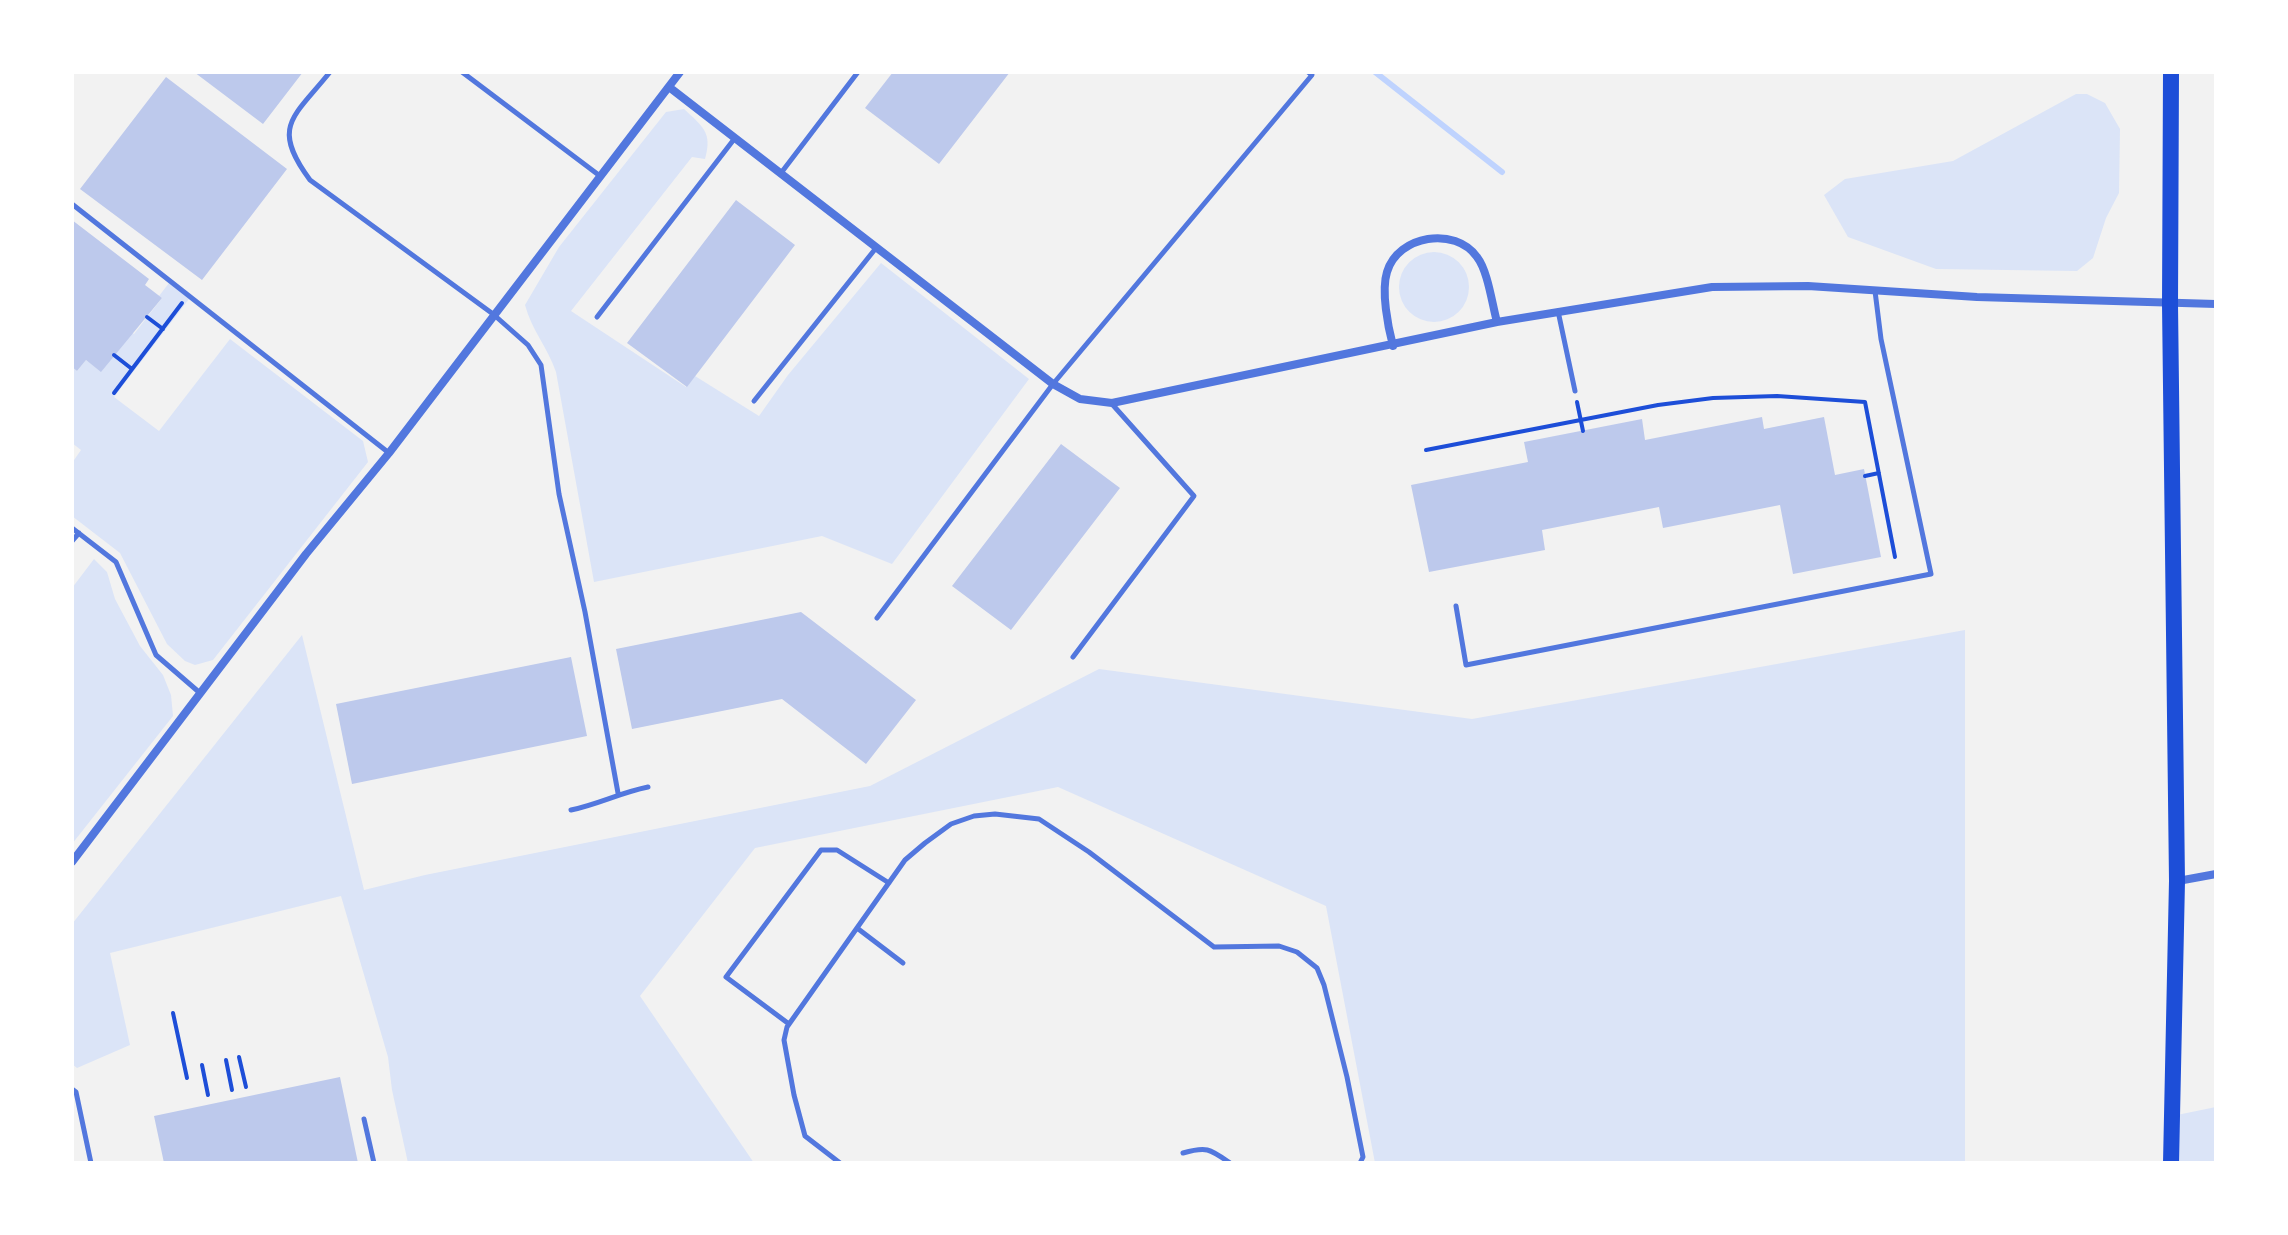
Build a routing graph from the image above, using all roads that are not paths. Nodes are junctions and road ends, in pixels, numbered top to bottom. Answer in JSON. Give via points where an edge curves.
{"nodes":[{"id":1,"x":330,"y":72,"type":"edge"},
{"id":2,"x":462,"y":72,"type":"edge"},
{"id":3,"x":680,"y":72,"type":"edge"},
{"id":4,"x":858,"y":72,"type":"edge"},
{"id":5,"x":1308,"y":72,"type":"edge"},
{"id":6,"x":2171,"y":72,"type":"edge"},
{"id":7,"x":669,"y":87,"type":"junction"},
{"id":8,"x":735,"y":138,"type":"junction"},
{"id":9,"x":780,"y":173,"type":"junction"},
{"id":10,"x":600,"y":176,"type":"junction"},
{"id":11,"x":72,"y":204,"type":"edge"},
{"id":12,"x":876,"y":248,"type":"junction"},
{"id":13,"x":1875,"y":291,"type":"junction"},
{"id":14,"x":2170,"y":304,"type":"junction"},
{"id":15,"x":2216,"y":304,"type":"edge"},
{"id":16,"x":1558,"y":311,"type":"junction"},
{"id":17,"x":493,"y":314,"type":"junction"},
{"id":18,"x":597,"y":317,"type":"dead end"},
{"id":19,"x":1497,"y":322,"type":"junction"},
{"id":20,"x":1393,"y":346,"type":"junction"},
{"id":21,"x":1053,"y":384,"type":"junction"},
{"id":22,"x":1575,"y":391,"type":"road end"},
{"id":23,"x":754,"y":401,"type":"dead end"},
{"id":24,"x":1112,"y":403,"type":"junction"},
{"id":25,"x":389,"y":453,"type":"junction"},
{"id":26,"x":72,"y":528,"type":"edge"},
{"id":27,"x":79,"y":533,"type":"junction"},
{"id":28,"x":72,"y":541,"type":"edge"},
{"id":29,"x":1456,"y":606,"type":"dead end"},
{"id":30,"x":877,"y":618,"type":"dead end"},
{"id":31,"x":1073,"y":657,"type":"dead end"},
{"id":32,"x":200,"y":693,"type":"junction"},
{"id":33,"x":648,"y":787,"type":"dead end"},
{"id":34,"x":618,"y":793,"type":"junction"},
{"id":35,"x":571,"y":810,"type":"dead end"},
{"id":36,"x":72,"y":862,"type":"edge"},
{"id":37,"x":2216,"y":874,"type":"edge"},
{"id":38,"x":2177,"y":881,"type":"junction"},
{"id":39,"x":889,"y":883,"type":"junction"},
{"id":40,"x":857,"y":928,"type":"junction"},
{"id":41,"x":903,"y":963,"type":"dead end"},
{"id":42,"x":789,"y":1024,"type":"junction"},
{"id":43,"x":72,"y":1089,"type":"edge"},
{"id":44,"x":364,"y":1119,"type":"dead end"},
{"id":45,"x":1183,"y":1153,"type":"dead end"},
{"id":46,"x":91,"y":1163,"type":"edge"},
{"id":47,"x":374,"y":1163,"type":"edge"},
{"id":48,"x":840,"y":1163,"type":"edge"},
{"id":49,"x":1230,"y":1163,"type":"edge"},
{"id":50,"x":1360,"y":1163,"type":"edge"},
{"id":51,"x":2171,"y":1163,"type":"edge"}],
"edges":[{"from":1,"to":17,"type":"lane","via":[[289,124],[288,145],[299,166],[310,180]]},
{"from":2,"to":10,"type":"lane"},
{"from":3,"to":7,"type":"street"},
{"from":4,"to":9,"type":"lane"},
{"from":5,"to":21,"type":"lane","via":[[1312,75]]},
{"from":6,"to":14,"type":"main road"},
{"from":7,"to":8,"type":"street"},
{"from":7,"to":10,"type":"street"},
{"from":8,"to":9,"type":"street"},
{"from":8,"to":18,"type":"lane"},
{"from":9,"to":12,"type":"street"},
{"from":10,"to":17,"type":"street"},
{"from":11,"to":25,"type":"lane"},
{"from":12,"to":21,"type":"street"},
{"from":12,"to":23,"type":"lane"},
{"from":13,"to":14,"type":"street"},
{"from":13,"to":16,"type":"street","via":[[1712,287]]},
{"from":13,"to":29,"type":"lane","via":[[1931,574],[1466,665]]},
{"from":14,"to":15,"type":"street"},
{"from":14,"to":38,"type":"main road"},
{"from":16,"to":19,"type":"street"},
{"from":16,"to":22,"type":"lane"},
{"from":17,"to":25,"type":"street"},
{"from":17,"to":34,"type":"lane","via":[[528,345],[541,365],[559,494]]},
{"from":19,"to":20,"type":"street"},
{"from":19,"to":20,"type":"street","via":[[1479,258],[1464,243],[1419,241],[1399,251],[1386,273]]},
{"from":20,"to":24,"type":"street"},
{"from":21,"to":24,"type":"street","via":[[1080,399]]},
{"from":21,"to":30,"type":"lane"},
{"from":24,"to":31,"type":"lane","via":[[1194,496]]},
{"from":25,"to":32,"type":"street"},
{"from":26,"to":27,"type":"lane"},
{"from":27,"to":28,"type":"lane"},
{"from":27,"to":32,"type":"lane","via":[[116,562],[156,655]]},
{"from":32,"to":36,"type":"street"},
{"from":33,"to":34,"type":"lane"},
{"from":34,"to":35,"type":"lane","via":[[603,803]]},
{"from":37,"to":38,"type":"street"},
{"from":38,"to":51,"type":"main road"},
{"from":39,"to":40,"type":"lane"},
{"from":39,"to":42,"type":"lane","via":[[837,850],[821,850],[726,977]]},
{"from":39,"to":50,"type":"lane","via":[[905,860],[951,824],[995,814],[1039,819],[1214,947],[1279,946],[1297,952],[1317,968],[1324,985],[1347,1077]]},
{"from":40,"to":41,"type":"lane"},
{"from":40,"to":42,"type":"lane"},
{"from":42,"to":48,"type":"lane","via":[[784,1040],[805,1136]]},
{"from":43,"to":46,"type":"lane"},
{"from":44,"to":47,"type":"lane"},
{"from":45,"to":49,"type":"lane","via":[[1202,1148]]}]}
